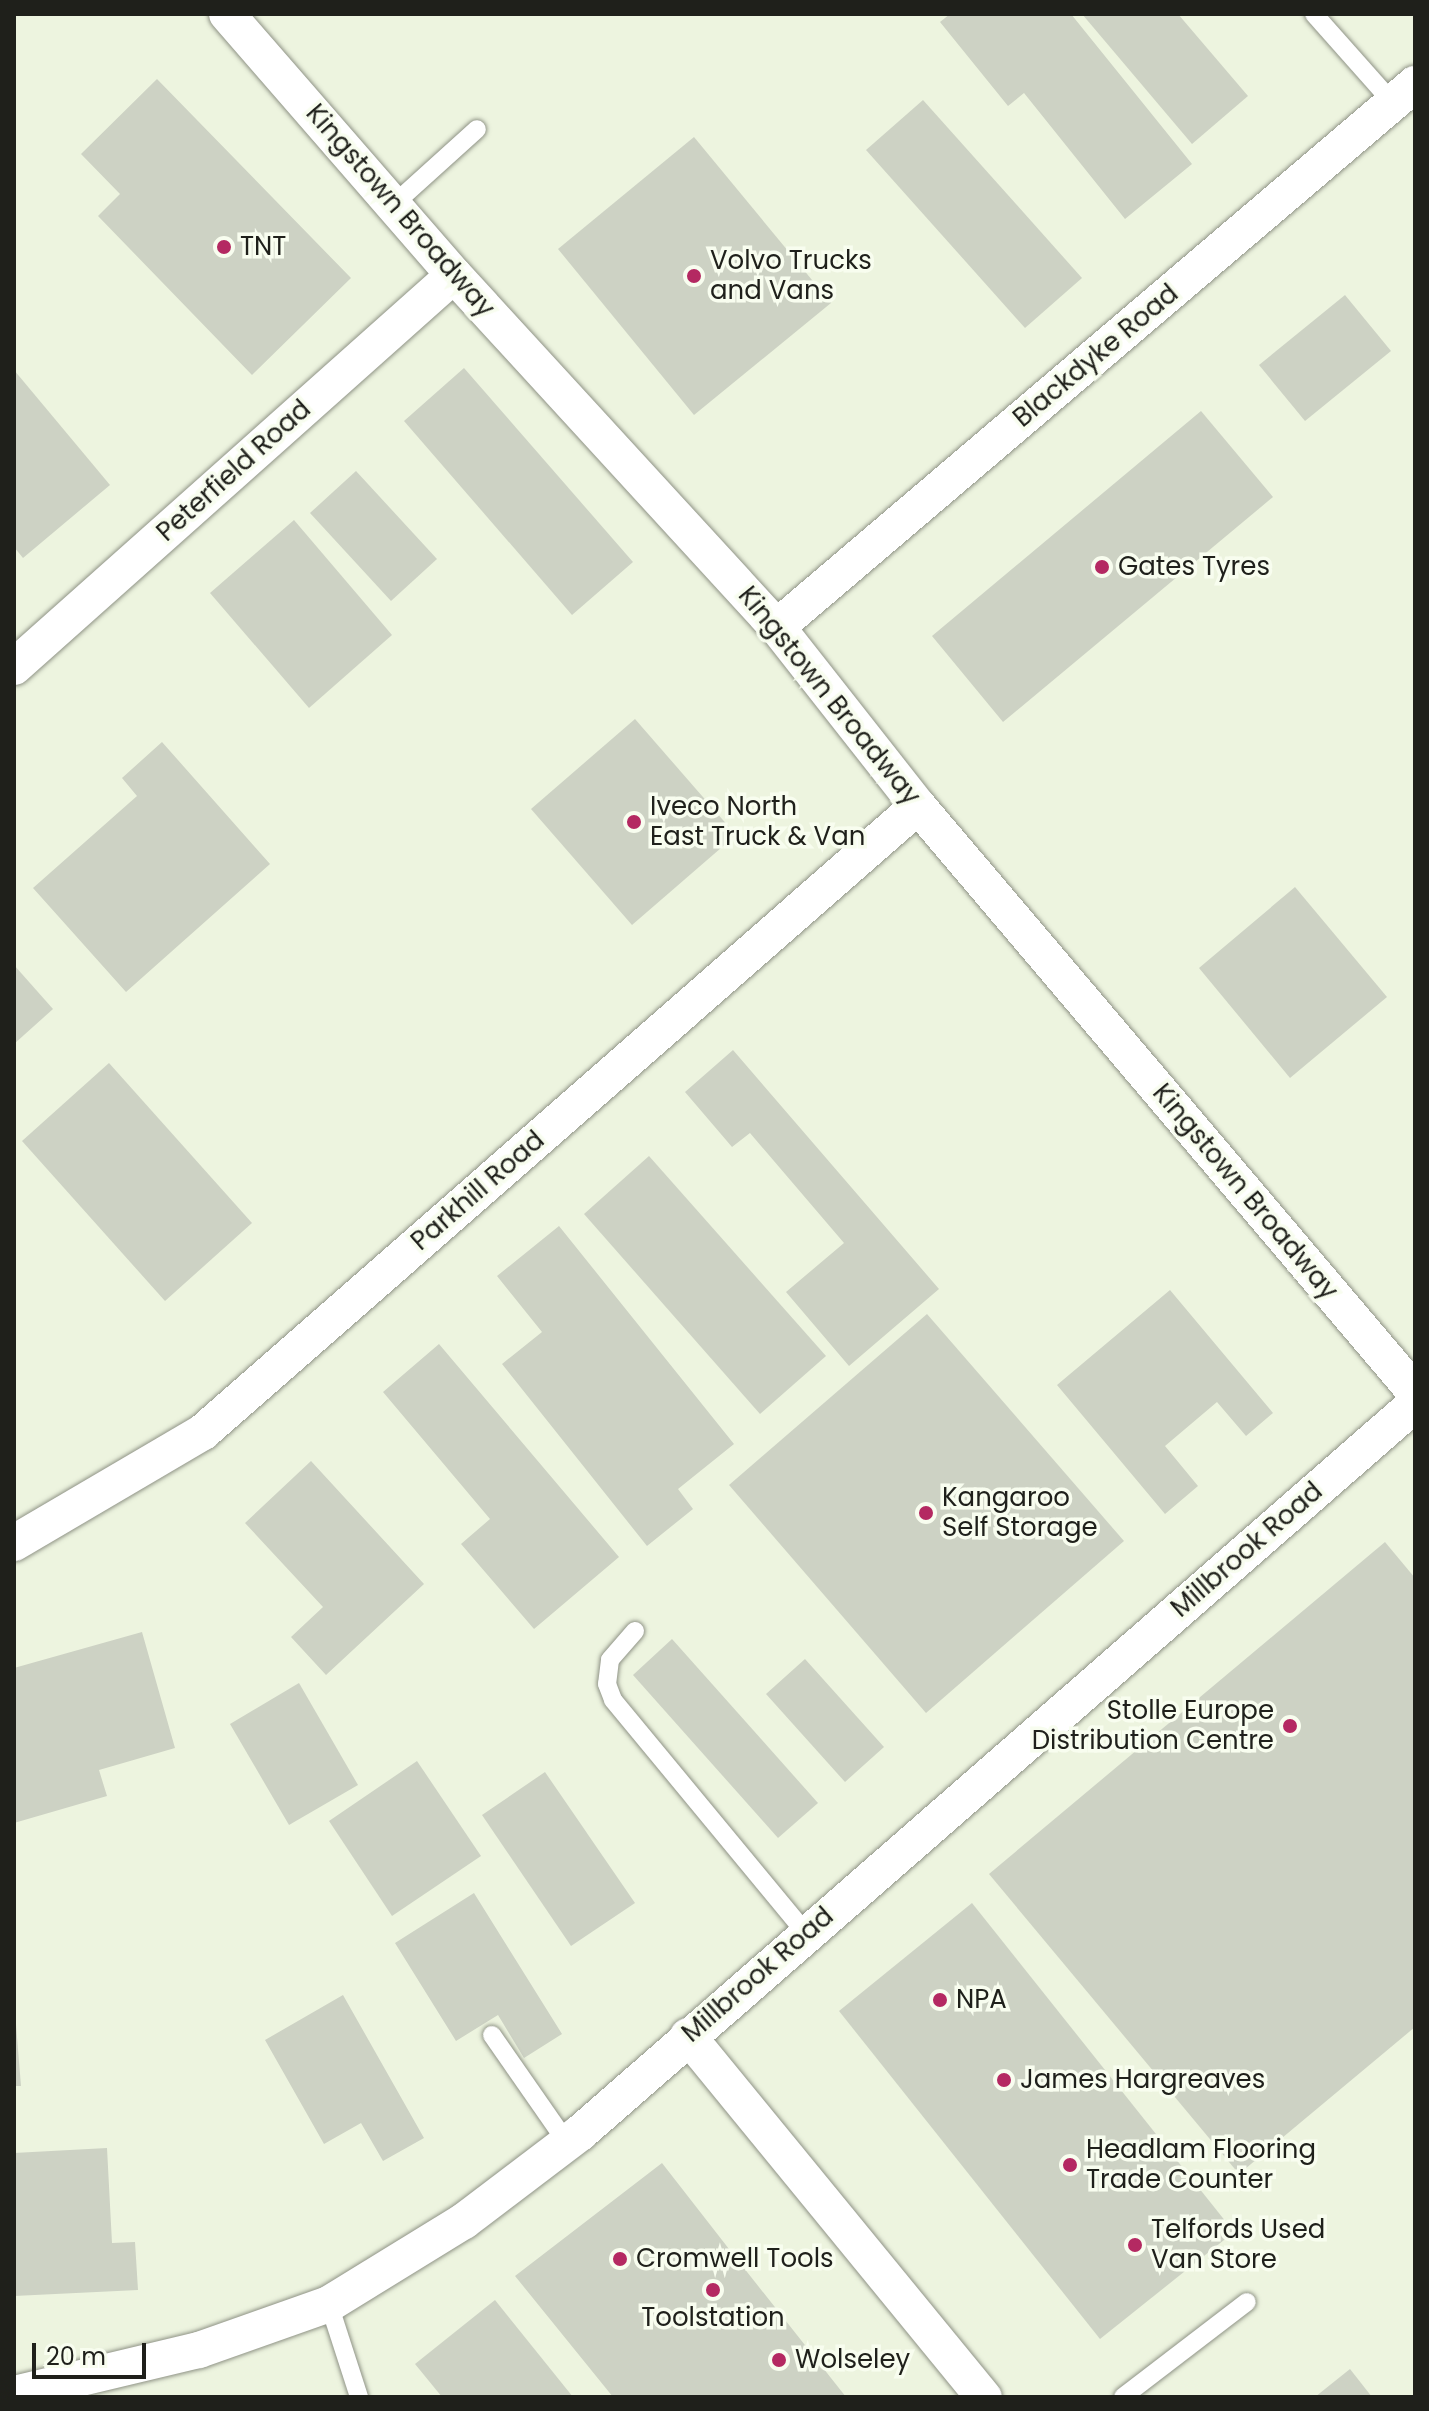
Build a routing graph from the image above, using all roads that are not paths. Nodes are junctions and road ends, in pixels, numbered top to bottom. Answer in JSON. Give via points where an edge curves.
{"nodes":[{"id":1,"x":227,"y":14,"type":"edge"},
{"id":2,"x":1314,"y":14,"type":"edge"},
{"id":3,"x":1404,"y":94,"type":"edge"},
{"id":4,"x":477,"y":129,"type":"dead end"},
{"id":5,"x":393,"y":205,"type":"junction"},
{"id":6,"x":454,"y":275,"type":"junction"},
{"id":7,"x":777,"y":627,"type":"junction"},
{"id":8,"x":14,"y":667,"type":"edge"},
{"id":9,"x":918,"y":806,"type":"junction"},
{"id":10,"x":1415,"y":1392,"type":"edge"},
{"id":11,"x":1415,"y":1404,"type":"edge"},
{"id":12,"x":14,"y":1543,"type":"edge"},
{"id":13,"x":635,"y":1631,"type":"dead end"},
{"id":14,"x":806,"y":1933,"type":"junction"},
{"id":15,"x":492,"y":2035,"type":"dead end"},
{"id":16,"x":688,"y":2036,"type":"junction"},
{"id":17,"x":567,"y":2143,"type":"junction"},
{"id":18,"x":1247,"y":2302,"type":"dead end"},
{"id":19,"x":329,"y":2304,"type":"junction"},
{"id":20,"x":14,"y":2394,"type":"edge"},
{"id":21,"x":359,"y":2397,"type":"edge"},
{"id":22,"x":984,"y":2397,"type":"edge"},
{"id":23,"x":1123,"y":2397,"type":"edge"}],
"edges":[{"from":1,"to":5,"type":"street","name":"Kingstown Broadway"},
{"from":2,"to":3,"type":"lane"},
{"from":3,"to":7,"type":"street","name":"Blackdyke Road"},
{"from":4,"to":5,"type":"lane"},
{"from":5,"to":6,"type":"street","name":"Kingstown Broadway"},
{"from":6,"to":7,"type":"street","name":"Kingstown Broadway"},
{"from":6,"to":8,"type":"street","name":"Peterfield Road"},
{"from":7,"to":9,"type":"street","name":"Kingstown Broadway"},
{"from":9,"to":10,"type":"street","name":"Kingstown Broadway"},
{"from":9,"to":12,"type":"street","name":"Parkhill Road","via":[[203,1432]]},
{"from":11,"to":14,"type":"street","name":"Millbrook Road"},
{"from":13,"to":14,"type":"lane","via":[[610,1660],[607,1684],[613,1700]]},
{"from":14,"to":16,"type":"street","name":"Millbrook Road"},
{"from":15,"to":17,"type":"lane"},
{"from":16,"to":17,"type":"street","name":"Millbrook Road"},
{"from":16,"to":22,"type":"street"},
{"from":17,"to":19,"type":"street","name":"Millbrook Road","via":[[464,2221]]},
{"from":18,"to":23,"type":"lane"},
{"from":19,"to":20,"type":"street","name":"Millbrook Road","via":[[199,2350]]},
{"from":19,"to":21,"type":"lane"}]}
